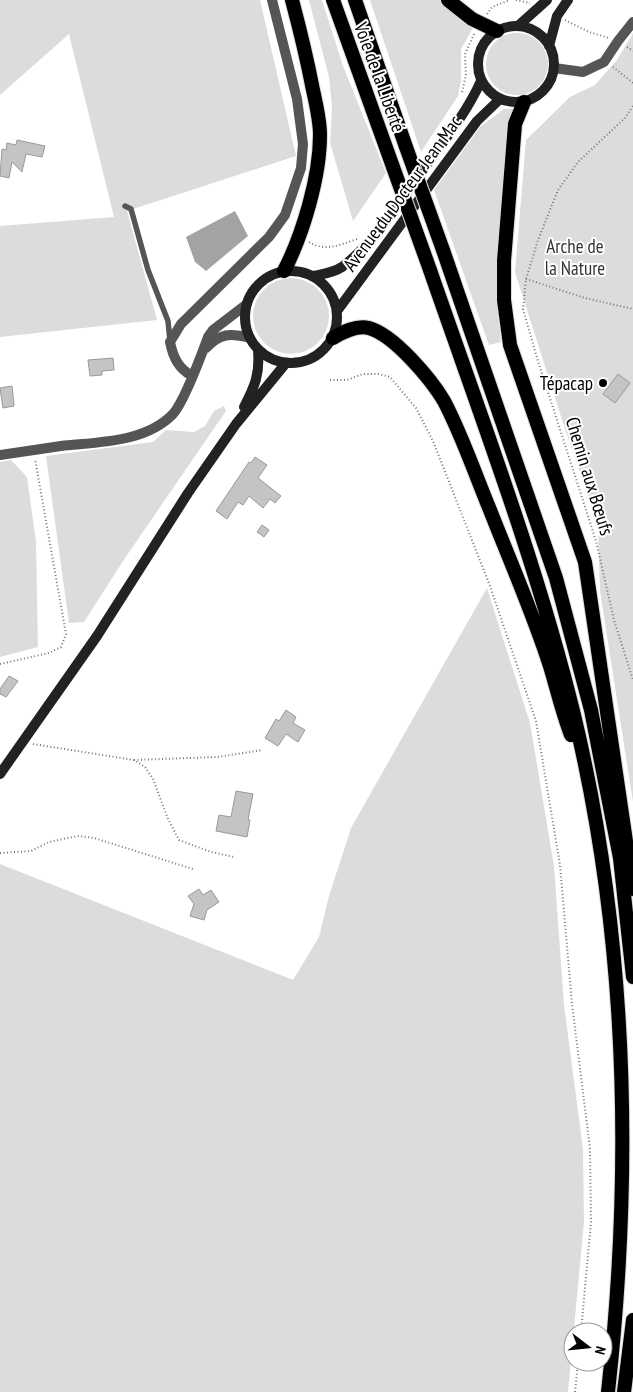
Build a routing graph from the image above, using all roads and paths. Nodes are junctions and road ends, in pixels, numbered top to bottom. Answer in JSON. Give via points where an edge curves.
{"nodes":[{"id":1,"x":272,"y":0,"type":"edge"},
{"id":2,"x":292,"y":0,"type":"edge"},
{"id":3,"x":333,"y":0,"type":"edge"},
{"id":4,"x":355,"y":0,"type":"edge"},
{"id":5,"x":448,"y":0,"type":"edge"},
{"id":6,"x":516,"y":0,"type":"edge"},
{"id":7,"x":568,"y":0,"type":"edge"},
{"id":8,"x":543,"y":4,"type":"edge"},
{"id":9,"x":558,"y":16,"type":"junction"},
{"id":10,"x":633,"y":22,"type":"edge"},
{"id":11,"x":518,"y":26,"type":"junction"},
{"id":12,"x":497,"y":31,"type":"junction"},
{"id":13,"x":618,"y":41,"type":"junction"},
{"id":14,"x":549,"y":46,"type":"junction"},
{"id":15,"x":633,"y":51,"type":"edge"},
{"id":16,"x":604,"y":62,"type":"junction"},
{"id":17,"x":554,"y":68,"type":"junction"},
{"id":18,"x":481,"y":81,"type":"junction"},
{"id":19,"x":633,"y":83,"type":"edge"},
{"id":20,"x":500,"y":99,"type":"junction"},
{"id":21,"x":524,"y":102,"type":"junction"},
{"id":22,"x":633,"y":106,"type":"edge"},
{"id":23,"x":125,"y":206,"type":"dead end"},
{"id":24,"x":284,"y":271,"type":"junction"},
{"id":25,"x":313,"y":276,"type":"junction"},
{"id":26,"x":526,"y":279,"type":"junction"},
{"id":27,"x":247,"y":304,"type":"junction"},
{"id":28,"x":633,"y":309,"type":"edge"},
{"id":29,"x":337,"y":311,"type":"junction"},
{"id":30,"x":250,"y":338,"type":"junction"},
{"id":31,"x":333,"y":338,"type":"junction"},
{"id":32,"x":170,"y":342,"type":"junction"},
{"id":33,"x":258,"y":350,"type":"junction"},
{"id":34,"x":203,"y":351,"type":"junction"},
{"id":35,"x":286,"y":363,"type":"junction"},
{"id":36,"x":192,"y":376,"type":"junction"},
{"id":37,"x":330,"y":380,"type":"dead end"},
{"id":38,"x":236,"y":424,"type":"junction"},
{"id":39,"x":34,"y":450,"type":"junction"},
{"id":40,"x":0,"y":455,"type":"edge"},
{"id":41,"x":0,"y":664,"type":"edge"},
{"id":42,"x":633,"y":680,"type":"edge"},
{"id":43,"x":23,"y":742,"type":"junction"},
{"id":44,"x":263,"y":750,"type":"dead end"},
{"id":45,"x":583,"y":756,"type":"junction"},
{"id":46,"x":134,"y":760,"type":"junction"},
{"id":47,"x":0,"y":774,"type":"edge"},
{"id":48,"x":0,"y":853,"type":"edge"},
{"id":49,"x":234,"y":856,"type":"dead end"},
{"id":50,"x":194,"y":869,"type":"dead end"},
{"id":51,"x":633,"y":889,"type":"edge"},
{"id":52,"x":633,"y":977,"type":"edge"},
{"id":53,"x":633,"y":1320,"type":"edge"},
{"id":54,"x":582,"y":1322,"type":"edge"},
{"id":55,"x":577,"y":1372,"type":"edge"},
{"id":56,"x":575,"y":1392,"type":"edge"},
{"id":57,"x":608,"y":1392,"type":"edge"},
{"id":58,"x":624,"y":1392,"type":"edge"}],
"edges":[{"from":1,"to":32,"type":"street","via":[[297,99],[303,144],[301,168],[285,215],[269,237],[181,324]]},
{"from":2,"to":24,"type":"highway","via":[[320,134],[312,191],[298,239]]},
{"from":3,"to":45,"type":"highway","name":"Voie de la Liberté","bridge":true,"via":[[537,583]]},
{"from":4,"to":52,"type":"highway","name":"Voie de la Liberté","bridge":true,"via":[[556,578],[592,710],[620,858]]},
{"from":5,"to":12,"type":"highway","via":[[472,19]]},
{"from":6,"to":8,"type":"path"},
{"from":7,"to":9,"type":"main road"},
{"from":8,"to":11,"type":"main road"},
{"from":9,"to":13,"type":"path","via":[[589,32]]},
{"from":9,"to":14,"type":"main road"},
{"from":10,"to":13,"type":"street"},
{"from":11,"to":12,"type":"main road"},
{"from":11,"to":14,"type":"main road","via":[[535,31]]},
{"from":12,"to":18,"type":"main road","via":[[486,40],[478,56]]},
{"from":13,"to":15,"type":"path"},
{"from":13,"to":16,"type":"street"},
{"from":14,"to":17,"type":"main road"},
{"from":16,"to":17,"type":"street","via":[[583,72]]},
{"from":16,"to":19,"type":"path"},
{"from":17,"to":21,"type":"main road","via":[[542,92]]},
{"from":18,"to":20,"type":"main road","via":[[492,95]]},
{"from":18,"to":25,"type":"main road","name":"Avenue du Docteur Jean Mac","via":[[455,126],[371,239],[341,267]]},
{"from":20,"to":21,"type":"main road"},
{"from":20,"to":29,"type":"main road","name":"Avenue du Docteur Jean Mac","via":[[477,121]]},
{"from":21,"to":51,"type":"highway","via":[[515,124],[504,261],[504,300],[510,345],[585,562]]},
{"from":22,"to":26,"type":"path","name":"Chemin aux Bœufs","via":[[626,117],[578,162],[558,190]]},
{"from":23,"to":32,"type":"lane","via":[[131,208],[137,225],[148,270],[168,321]]},
{"from":24,"to":25,"type":"main road"},
{"from":24,"to":27,"type":"main road","via":[[261,282]]},
{"from":25,"to":29,"type":"main road","via":[[329,290]]},
{"from":26,"to":28,"type":"path"},
{"from":26,"to":42,"type":"path","name":"Chemin aux Bœufs","via":[[523,309],[596,541],[614,620]]},
{"from":27,"to":30,"type":"main road","via":[[245,316]]},
{"from":27,"to":34,"type":"street","via":[[213,330]]},
{"from":29,"to":31,"type":"main road"},
{"from":30,"to":33,"type":"main road"},
{"from":30,"to":34,"type":"street","via":[[230,334],[215,338]]},
{"from":31,"to":35,"type":"main road","via":[[314,358]]},
{"from":31,"to":45,"type":"highway","via":[[357,328],[378,332],[424,372],[444,401],[537,629],[572,738]]},
{"from":32,"to":36,"type":"street","via":[[179,366]]},
{"from":33,"to":35,"type":"main road"},
{"from":33,"to":38,"type":"main road","via":[[258,377]]},
{"from":34,"to":36,"type":"street"},
{"from":35,"to":38,"type":"main road"},
{"from":36,"to":39,"type":"street","via":[[176,409],[153,429],[122,439]]},
{"from":37,"to":54,"type":"path","via":[[347,380],[363,374],[390,377],[416,408],[433,441],[490,586],[536,721],[560,866],[572,1004],[590,1148],[591,1222]]},
{"from":38,"to":43,"type":"main road"},
{"from":39,"to":40,"type":"street"},
{"from":39,"to":41,"type":"path","via":[[66,634],[61,647],[49,654]]},
{"from":43,"to":46,"type":"path"},
{"from":43,"to":47,"type":"main road"},
{"from":44,"to":46,"type":"path"},
{"from":45,"to":57,"type":"highway","name":"Voie de la Liberté","via":[[611,930],[624,1106],[621,1253]]},
{"from":46,"to":49,"type":"path","via":[[145,767],[153,779],[179,840],[211,852]]},
{"from":48,"to":50,"type":"path","via":[[31,851],[49,842],[79,836]]},
{"from":53,"to":58,"type":"highway"},
{"from":55,"to":56,"type":"path"}]}
